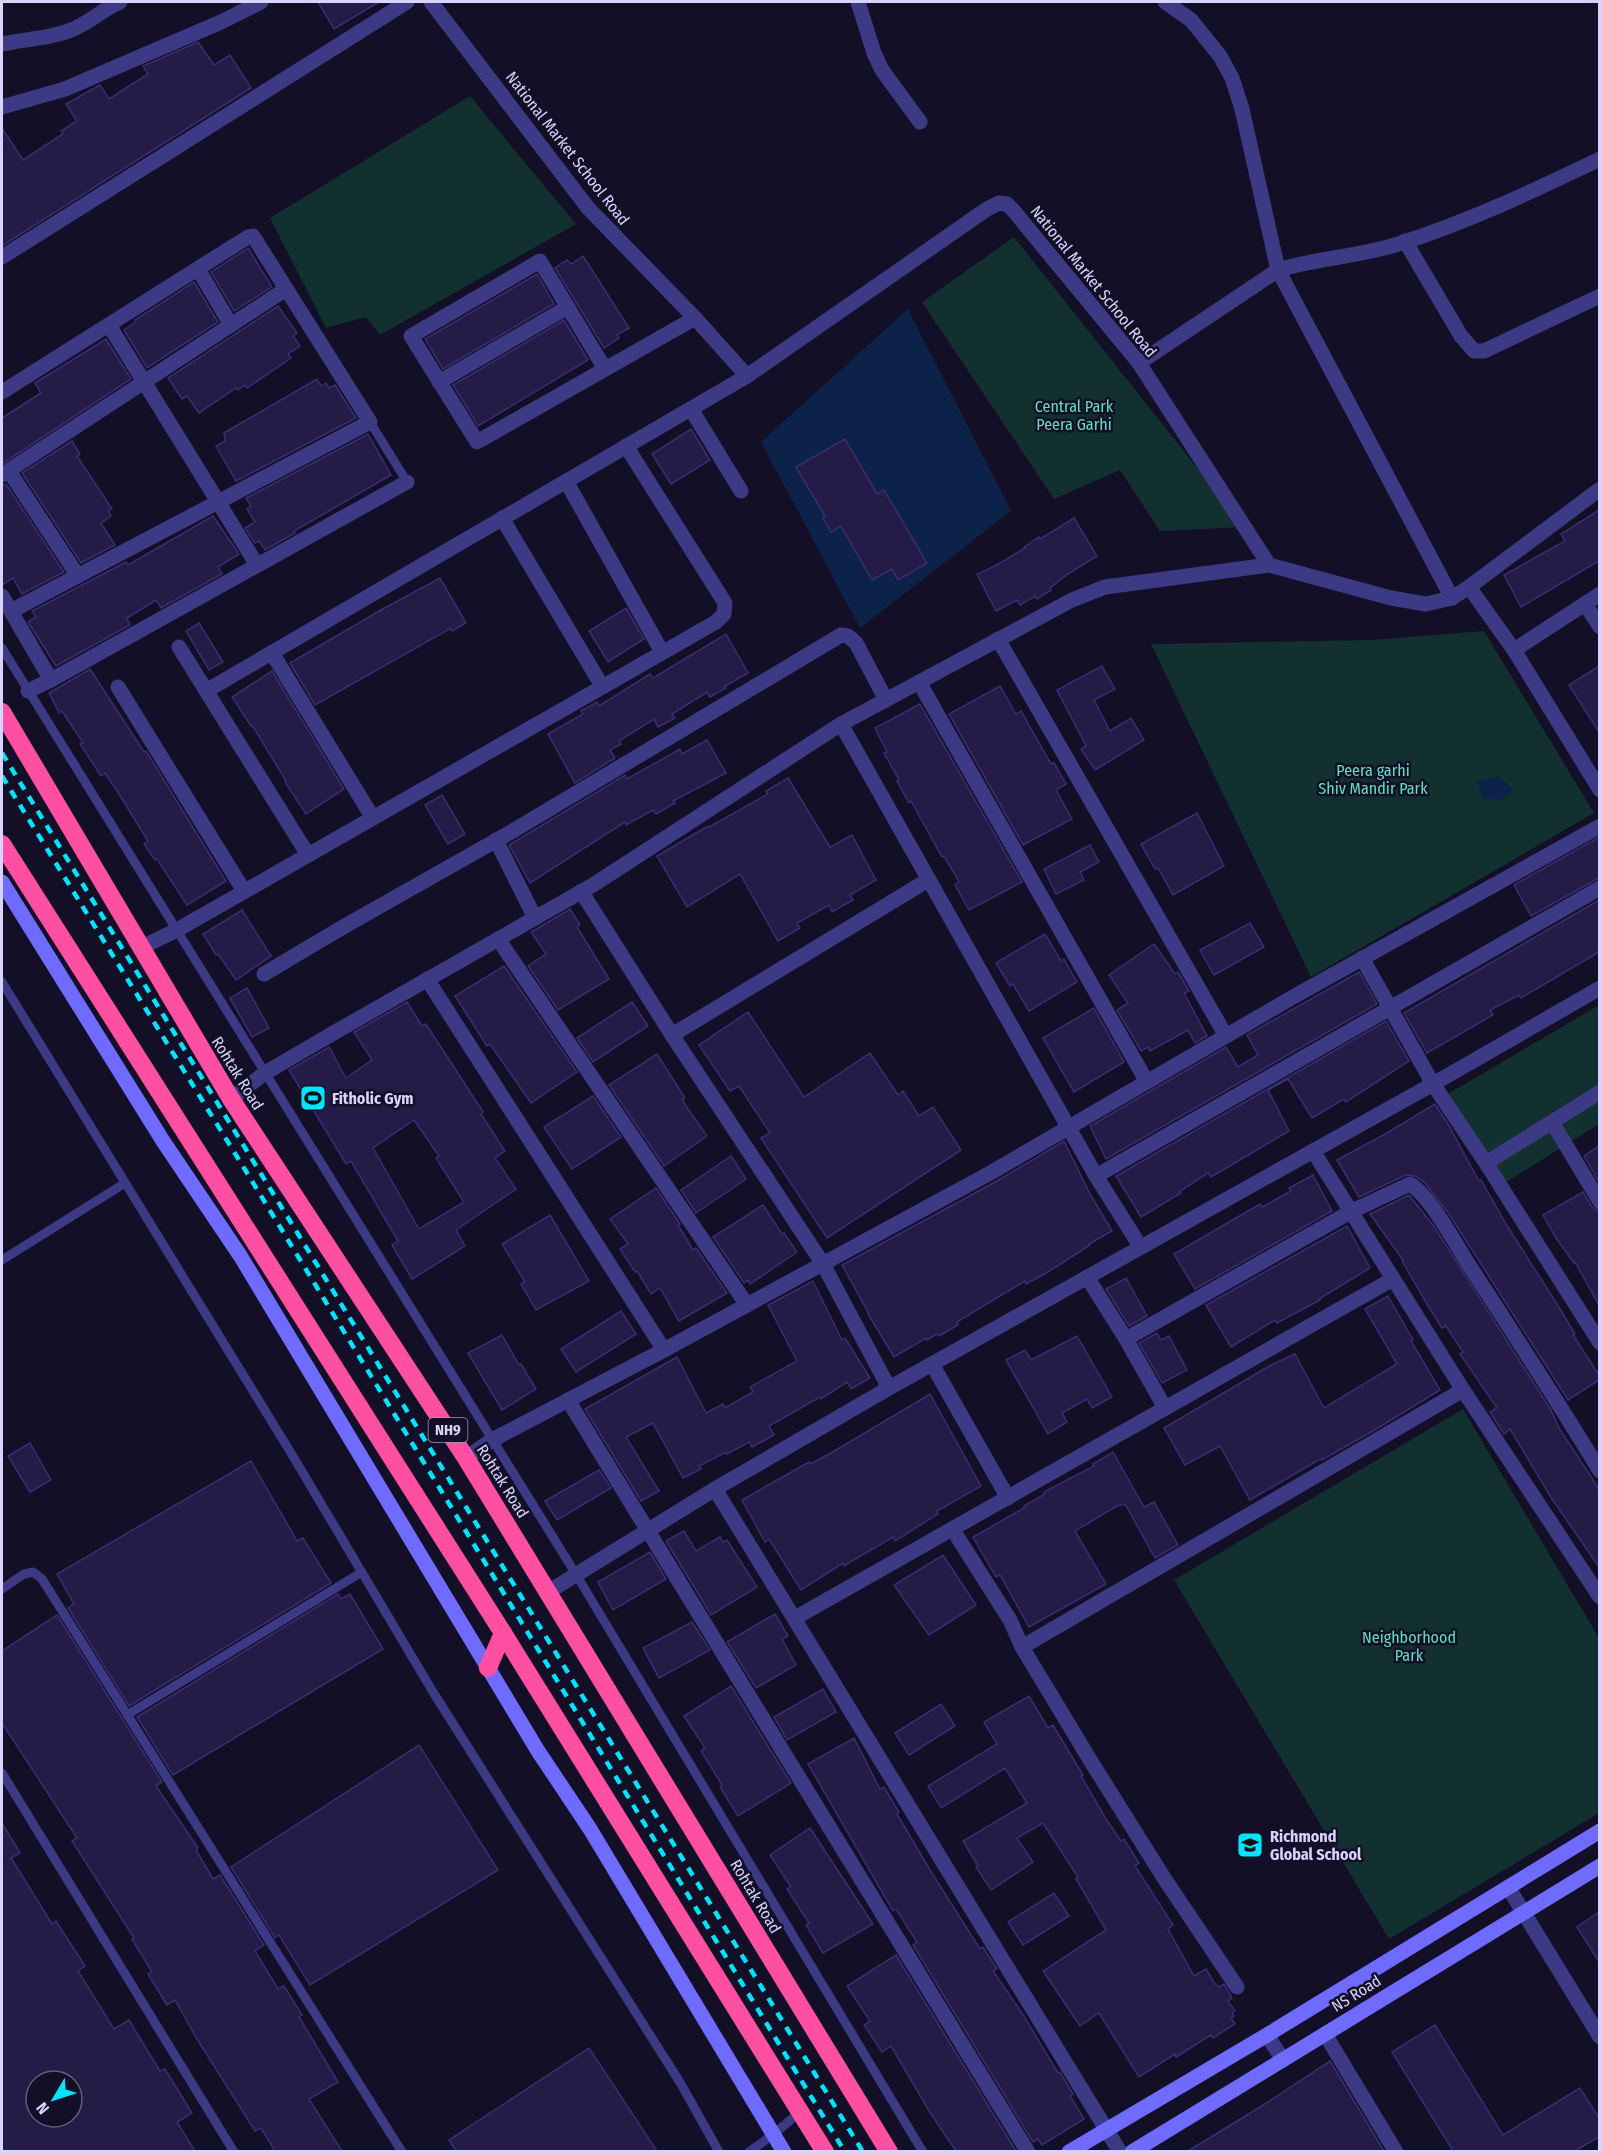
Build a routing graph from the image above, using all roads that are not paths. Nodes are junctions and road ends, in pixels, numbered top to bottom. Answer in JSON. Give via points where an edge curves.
{"nodes":[{"id":1,"x":120,"y":2,"type":"edge"},
{"id":2,"x":261,"y":2,"type":"edge"},
{"id":3,"x":407,"y":2,"type":"edge"},
{"id":4,"x":431,"y":2,"type":"edge"},
{"id":5,"x":858,"y":2,"type":"edge"},
{"id":6,"x":1175,"y":4,"type":"edge"},
{"id":7,"x":2,"y":44,"type":"edge"},
{"id":8,"x":2,"y":107,"type":"edge"},
{"id":9,"x":920,"y":122,"type":"dead end"},
{"id":10,"x":1599,"y":159,"type":"edge"},
{"id":11,"x":1405,"y":241,"type":"junction"},
{"id":12,"x":2,"y":257,"type":"edge"},
{"id":13,"x":198,"y":269,"type":"junction"},
{"id":14,"x":1278,"y":270,"type":"junction"},
{"id":15,"x":286,"y":289,"type":"junction"},
{"id":16,"x":1599,"y":296,"type":"edge"},
{"id":17,"x":568,"y":307,"type":"junction"},
{"id":18,"x":695,"y":318,"type":"junction"},
{"id":19,"x":109,"y":325,"type":"junction"},
{"id":20,"x":231,"y":325,"type":"junction"},
{"id":21,"x":1139,"y":363,"type":"junction"},
{"id":22,"x":605,"y":369,"type":"junction"},
{"id":23,"x":747,"y":376,"type":"junction"},
{"id":24,"x":144,"y":382,"type":"junction"},
{"id":25,"x":439,"y":382,"type":"junction"},
{"id":26,"x":2,"y":392,"type":"edge"},
{"id":27,"x":691,"y":409,"type":"junction"},
{"id":28,"x":370,"y":422,"type":"junction"},
{"id":29,"x":626,"y":446,"type":"junction"},
{"id":30,"x":5,"y":473,"type":"edge"},
{"id":31,"x":407,"y":482,"type":"joint"},
{"id":32,"x":566,"y":482,"type":"junction"},
{"id":33,"x":1599,"y":489,"type":"edge"},
{"id":34,"x":741,"y":491,"type":"dead end"},
{"id":35,"x":218,"y":502,"type":"junction"},
{"id":36,"x":502,"y":518,"type":"junction"},
{"id":37,"x":1269,"y":565,"type":"junction"},
{"id":38,"x":257,"y":566,"type":"junction"},
{"id":39,"x":78,"y":576,"type":"junction"},
{"id":40,"x":1469,"y":587,"type":"junction"},
{"id":41,"x":1599,"y":594,"type":"edge"},
{"id":42,"x":2,"y":596,"type":"edge"},
{"id":43,"x":1452,"y":598,"type":"junction"},
{"id":44,"x":1585,"y":604,"type":"junction"},
{"id":45,"x":11,"y":611,"type":"junction"},
{"id":46,"x":1599,"y":627,"type":"edge"},
{"id":47,"x":998,"y":639,"type":"junction"},
{"id":48,"x":179,"y":646,"type":"dead end"},
{"id":49,"x":2,"y":648,"type":"edge"},
{"id":50,"x":1514,"y":650,"type":"junction"},
{"id":51,"x":272,"y":652,"type":"junction"},
{"id":52,"x":662,"y":652,"type":"junction"},
{"id":53,"x":51,"y":680,"type":"junction"},
{"id":54,"x":919,"y":682,"type":"junction"},
{"id":55,"x":118,"y":687,"type":"dead end"},
{"id":56,"x":602,"y":687,"type":"junction"},
{"id":57,"x":28,"y":691,"type":"junction"},
{"id":58,"x":206,"y":691,"type":"junction"},
{"id":59,"x":886,"y":700,"type":"junction"},
{"id":60,"x":2,"y":712,"type":"edge"},
{"id":61,"x":840,"y":724,"type":"junction"},
{"id":62,"x":1599,"y":790,"type":"edge"},
{"id":63,"x":373,"y":818,"type":"junction"},
{"id":64,"x":1599,"y":826,"type":"edge"},
{"id":65,"x":496,"y":840,"type":"junction"},
{"id":66,"x":4,"y":854,"type":"edge"},
{"id":67,"x":308,"y":855,"type":"junction"},
{"id":68,"x":928,"y":880,"type":"junction"},
{"id":69,"x":2,"y":882,"type":"edge"},
{"id":70,"x":1599,"y":888,"type":"edge"},
{"id":71,"x":244,"y":891,"type":"junction"},
{"id":72,"x":581,"y":891,"type":"junction"},
{"id":73,"x":535,"y":918,"type":"junction"},
{"id":74,"x":177,"y":930,"type":"junction"},
{"id":75,"x":498,"y":939,"type":"junction"},
{"id":76,"x":140,"y":948,"type":"junction"},
{"id":77,"x":1362,"y":958,"type":"junction"},
{"id":78,"x":264,"y":974,"type":"dead end"},
{"id":79,"x":427,"y":979,"type":"junction"},
{"id":80,"x":2,"y":982,"type":"edge"},
{"id":81,"x":1599,"y":988,"type":"edge"},
{"id":82,"x":1390,"y":1008,"type":"junction"},
{"id":83,"x":672,"y":1035,"type":"junction"},
{"id":84,"x":1226,"y":1036,"type":"junction"},
{"id":85,"x":265,"y":1073,"type":"junction"},
{"id":86,"x":1147,"y":1082,"type":"junction"},
{"id":87,"x":1433,"y":1084,"type":"junction"},
{"id":88,"x":1599,"y":1092,"type":"edge"},
{"id":89,"x":231,"y":1099,"type":"junction"},
{"id":90,"x":1552,"y":1122,"type":"junction"},
{"id":91,"x":1068,"y":1127,"type":"junction"},
{"id":92,"x":1313,"y":1151,"type":"junction"},
{"id":93,"x":1486,"y":1162,"type":"junction"},
{"id":94,"x":1096,"y":1176,"type":"junction"},
{"id":95,"x":125,"y":1183,"type":"junction"},
{"id":96,"x":1599,"y":1202,"type":"edge"},
{"id":97,"x":1352,"y":1211,"type":"junction"},
{"id":98,"x":1140,"y":1246,"type":"junction"},
{"id":99,"x":2,"y":1260,"type":"edge"},
{"id":100,"x":823,"y":1264,"type":"junction"},
{"id":101,"x":1087,"y":1277,"type":"junction"},
{"id":102,"x":1393,"y":1279,"type":"junction"},
{"id":103,"x":747,"y":1305,"type":"junction"},
{"id":104,"x":1126,"y":1339,"type":"junction"},
{"id":105,"x":1599,"y":1344,"type":"edge"},
{"id":106,"x":664,"y":1350,"type":"junction"},
{"id":107,"x":932,"y":1364,"type":"junction"},
{"id":108,"x":889,"y":1388,"type":"junction"},
{"id":109,"x":1463,"y":1390,"type":"junction"},
{"id":110,"x":568,"y":1400,"type":"junction"},
{"id":111,"x":1165,"y":1408,"type":"junction"},
{"id":112,"x":492,"y":1440,"type":"junction"},
{"id":113,"x":466,"y":1458,"type":"junction"},
{"id":114,"x":1599,"y":1471,"type":"edge"},
{"id":115,"x":715,"y":1489,"type":"junction"},
{"id":116,"x":1008,"y":1498,"type":"junction"},
{"id":117,"x":953,"y":1530,"type":"junction"},
{"id":118,"x":647,"y":1531,"type":"junction"},
{"id":119,"x":362,"y":1572,"type":"junction"},
{"id":120,"x":577,"y":1576,"type":"junction"},
{"id":121,"x":2,"y":1589,"type":"edge"},
{"id":122,"x":549,"y":1592,"type":"junction"},
{"id":123,"x":1599,"y":1597,"type":"edge"},
{"id":124,"x":795,"y":1618,"type":"junction"},
{"id":125,"x":503,"y":1633,"type":"junction"},
{"id":126,"x":1022,"y":1647,"type":"junction"},
{"id":127,"x":488,"y":1668,"type":"junction"},
{"id":128,"x":127,"y":1715,"type":"junction"},
{"id":129,"x":2,"y":1773,"type":"edge"},
{"id":130,"x":1599,"y":1831,"type":"edge"},
{"id":131,"x":1599,"y":1866,"type":"edge"},
{"id":132,"x":1508,"y":1887,"type":"junction"},
{"id":133,"x":1522,"y":1912,"type":"junction"},
{"id":134,"x":1237,"y":1987,"type":"dead end"},
{"id":135,"x":1325,"y":2034,"type":"junction"},
{"id":136,"x":1267,"y":2035,"type":"junction"},
{"id":137,"x":1599,"y":2037,"type":"edge"},
{"id":138,"x":1283,"y":2060,"type":"junction"},
{"id":139,"x":800,"y":2112,"type":"junction"},
{"id":140,"x":1108,"y":2128,"type":"junction"},
{"id":141,"x":774,"y":2134,"type":"junction"},
{"id":142,"x":234,"y":2151,"type":"edge"},
{"id":143,"x":402,"y":2151,"type":"edge"},
{"id":144,"x":719,"y":2151,"type":"edge"},
{"id":145,"x":749,"y":2151,"type":"edge"},
{"id":146,"x":784,"y":2151,"type":"edge"},
{"id":147,"x":825,"y":2151,"type":"edge"},
{"id":148,"x":889,"y":2151,"type":"edge"},
{"id":149,"x":923,"y":2151,"type":"edge"},
{"id":150,"x":1028,"y":2151,"type":"edge"},
{"id":151,"x":1069,"y":2151,"type":"edge"},
{"id":152,"x":1120,"y":2151,"type":"edge"},
{"id":153,"x":1132,"y":2151,"type":"edge"},
{"id":154,"x":1396,"y":2151,"type":"edge"}],
"edges":[{"from":1,"to":7,"type":"street","via":[[69,31]]},
{"from":2,"to":8,"type":"street","via":[[65,89]]},
{"from":3,"to":12,"type":"street"},
{"from":4,"to":18,"type":"street","name":"National Market School Road","via":[[588,207]]},
{"from":5,"to":9,"type":"street","via":[[882,70]]},
{"from":6,"to":14,"type":"street","via":[[1206,38],[1232,78]]},
{"from":10,"to":11,"type":"street","via":[[1478,215]]},
{"from":11,"to":14,"type":"street"},
{"from":11,"to":16,"type":"street","via":[[1461,336],[1474,351],[1484,351]]},
{"from":13,"to":15,"type":"street","via":[[253,236]]},
{"from":13,"to":19,"type":"street"},
{"from":13,"to":20,"type":"street"},
{"from":14,"to":21,"type":"street"},
{"from":14,"to":43,"type":"street"},
{"from":15,"to":20,"type":"street"},
{"from":15,"to":28,"type":"street"},
{"from":17,"to":22,"type":"street"},
{"from":17,"to":25,"type":"street"},
{"from":17,"to":25,"type":"street","via":[[540,261],[530,266],[411,336]]},
{"from":18,"to":22,"type":"street"},
{"from":18,"to":23,"type":"street","name":"National Market School Road"},
{"from":19,"to":24,"type":"street"},
{"from":19,"to":26,"type":"street"},
{"from":20,"to":24,"type":"street"},
{"from":21,"to":23,"type":"street","name":"National Market School Road","via":[[1013,210],[999,203]]},
{"from":21,"to":37,"type":"street","name":"National Market School Road"},
{"from":22,"to":25,"type":"street","via":[[477,442]]},
{"from":23,"to":27,"type":"street"},
{"from":24,"to":30,"type":"street"},
{"from":24,"to":35,"type":"street"},
{"from":27,"to":29,"type":"street"},
{"from":27,"to":34,"type":"street"},
{"from":28,"to":31,"type":"lane"},
{"from":28,"to":35,"type":"street"},
{"from":29,"to":32,"type":"street"},
{"from":29,"to":52,"type":"street","via":[[725,603],[724,614],[716,622]]},
{"from":30,"to":39,"type":"street"},
{"from":31,"to":38,"type":"street"},
{"from":32,"to":36,"type":"street"},
{"from":32,"to":52,"type":"street"},
{"from":33,"to":40,"type":"street"},
{"from":35,"to":38,"type":"street"},
{"from":35,"to":39,"type":"street"},
{"from":36,"to":51,"type":"street"},
{"from":36,"to":56,"type":"street"},
{"from":37,"to":43,"type":"street","via":[[1426,604]]},
{"from":37,"to":47,"type":"street","via":[[1105,587]]},
{"from":38,"to":53,"type":"street"},
{"from":39,"to":45,"type":"street"},
{"from":40,"to":43,"type":"street"},
{"from":40,"to":50,"type":"street"},
{"from":41,"to":44,"type":"street"},
{"from":42,"to":45,"type":"street"},
{"from":44,"to":46,"type":"street"},
{"from":44,"to":50,"type":"street"},
{"from":45,"to":53,"type":"street"},
{"from":47,"to":54,"type":"street"},
{"from":47,"to":84,"type":"street"},
{"from":48,"to":58,"type":"street"},
{"from":49,"to":57,"type":"lane"},
{"from":50,"to":62,"type":"street"},
{"from":51,"to":58,"type":"street"},
{"from":51,"to":63,"type":"street"},
{"from":52,"to":56,"type":"street"},
{"from":53,"to":57,"type":"street"},
{"from":54,"to":59,"type":"street"},
{"from":54,"to":86,"type":"street"},
{"from":55,"to":71,"type":"street"},
{"from":56,"to":63,"type":"street"},
{"from":57,"to":74,"type":"lane"},
{"from":58,"to":67,"type":"street"},
{"from":59,"to":61,"type":"street"},
{"from":59,"to":65,"type":"street","via":[[856,643],[841,635]]},
{"from":60,"to":76,"type":"highway","name":"Rohtak Road","number":"NH9"},
{"from":61,"to":68,"type":"street"},
{"from":61,"to":72,"type":"street"},
{"from":63,"to":67,"type":"street"},
{"from":64,"to":77,"type":"street"},
{"from":65,"to":73,"type":"street"},
{"from":65,"to":78,"type":"street"},
{"from":66,"to":125,"type":"highway"},
{"from":67,"to":71,"type":"street"},
{"from":68,"to":83,"type":"street"},
{"from":68,"to":91,"type":"street"},
{"from":69,"to":127,"type":"street","via":[[241,1257]]},
{"from":70,"to":82,"type":"street"},
{"from":71,"to":74,"type":"street"},
{"from":72,"to":73,"type":"street"},
{"from":72,"to":83,"type":"street"},
{"from":73,"to":75,"type":"street"},
{"from":74,"to":76,"type":"street"},
{"from":74,"to":85,"type":"lane"},
{"from":75,"to":79,"type":"street"},
{"from":75,"to":103,"type":"street"},
{"from":76,"to":89,"type":"highway","name":"Rohtak Road","number":"NH9"},
{"from":77,"to":82,"type":"street"},
{"from":77,"to":84,"type":"street"},
{"from":79,"to":85,"type":"street"},
{"from":79,"to":106,"type":"street"},
{"from":80,"to":95,"type":"lane"},
{"from":81,"to":87,"type":"street"},
{"from":82,"to":87,"type":"street"},
{"from":82,"to":94,"type":"street"},
{"from":83,"to":100,"type":"street"},
{"from":84,"to":86,"type":"street"},
{"from":85,"to":89,"type":"street"},
{"from":85,"to":112,"type":"lane"},
{"from":86,"to":91,"type":"street"},
{"from":87,"to":92,"type":"street"},
{"from":87,"to":93,"type":"street"},
{"from":88,"to":90,"type":"street"},
{"from":89,"to":113,"type":"highway","name":"Rohtak Road","number":"NH9"},
{"from":90,"to":93,"type":"street"},
{"from":90,"to":96,"type":"street"},
{"from":91,"to":94,"type":"street"},
{"from":91,"to":100,"type":"street"},
{"from":92,"to":97,"type":"street"},
{"from":92,"to":98,"type":"street"},
{"from":93,"to":105,"type":"street"},
{"from":94,"to":98,"type":"street"},
{"from":95,"to":99,"type":"lane"},
{"from":95,"to":119,"type":"lane"},
{"from":97,"to":102,"type":"street"},
{"from":97,"to":104,"type":"street"},
{"from":97,"to":114,"type":"street","via":[[1410,1184],[1418,1189]]},
{"from":98,"to":101,"type":"street"},
{"from":100,"to":103,"type":"street"},
{"from":100,"to":108,"type":"street"},
{"from":101,"to":104,"type":"street"},
{"from":101,"to":107,"type":"street"},
{"from":102,"to":109,"type":"street"},
{"from":102,"to":111,"type":"street"},
{"from":103,"to":106,"type":"street"},
{"from":104,"to":111,"type":"street"},
{"from":106,"to":110,"type":"street"},
{"from":107,"to":108,"type":"street"},
{"from":107,"to":116,"type":"street"},
{"from":108,"to":115,"type":"street"},
{"from":109,"to":123,"type":"street"},
{"from":109,"to":126,"type":"street"},
{"from":110,"to":112,"type":"street"},
{"from":110,"to":118,"type":"street"},
{"from":111,"to":116,"type":"street"},
{"from":112,"to":113,"type":"street"},
{"from":112,"to":120,"type":"lane"},
{"from":113,"to":122,"type":"highway","name":"Rohtak Road","number":"NH9"},
{"from":115,"to":118,"type":"street"},
{"from":115,"to":124,"type":"street"},
{"from":116,"to":117,"type":"street"},
{"from":117,"to":124,"type":"street"},
{"from":117,"to":126,"type":"street","via":[[1010,1620]]},
{"from":118,"to":120,"type":"street"},
{"from":118,"to":150,"type":"street"},
{"from":119,"to":128,"type":"lane"},
{"from":119,"to":144,"type":"lane"},
{"from":120,"to":122,"type":"street"},
{"from":120,"to":149,"type":"lane"},
{"from":121,"to":128,"type":"lane","via":[[24,1574],[33,1572],[42,1579]]},
{"from":122,"to":148,"type":"highway","name":"Rohtak Road","number":"NH9"},
{"from":124,"to":140,"type":"street"},
{"from":125,"to":127,"type":"highway"},
{"from":125,"to":139,"type":"highway"},
{"from":126,"to":134,"type":"street","via":[[1164,1878]]},
{"from":127,"to":141,"type":"street"},
{"from":128,"to":143,"type":"lane"},
{"from":129,"to":142,"type":"lane"},
{"from":130,"to":132,"type":"street"},
{"from":131,"to":133,"type":"street","name":"NS Road"},
{"from":132,"to":133,"type":"street"},
{"from":132,"to":136,"type":"street"},
{"from":133,"to":135,"type":"street","name":"NS Road"},
{"from":133,"to":137,"type":"street"},
{"from":135,"to":138,"type":"street","name":"NS Road"},
{"from":135,"to":154,"type":"street"},
{"from":136,"to":138,"type":"street"},
{"from":136,"to":140,"type":"street"},
{"from":138,"to":153,"type":"street","name":"NS Road"},
{"from":139,"to":141,"type":"lane"},
{"from":139,"to":147,"type":"highway"},
{"from":140,"to":151,"type":"street"},
{"from":140,"to":152,"type":"street"},
{"from":141,"to":145,"type":"lane"},
{"from":141,"to":146,"type":"street"}]}
